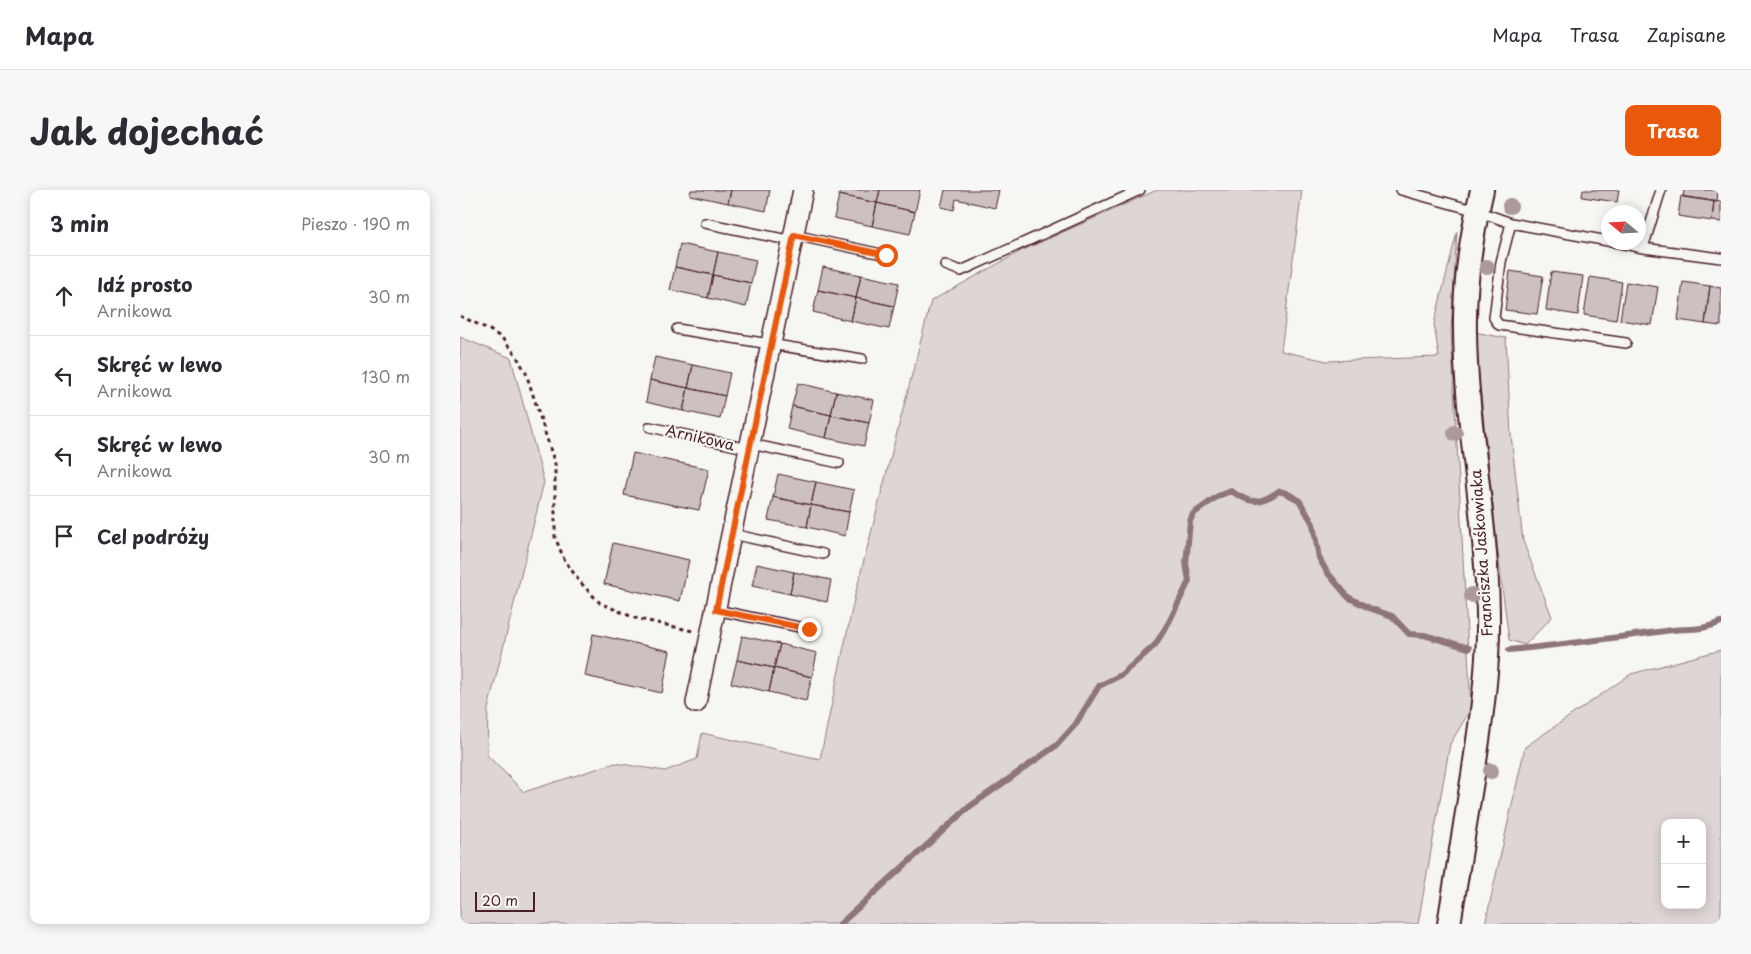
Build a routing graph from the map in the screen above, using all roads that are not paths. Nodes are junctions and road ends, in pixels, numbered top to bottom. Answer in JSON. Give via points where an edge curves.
{"nodes":[{"id":1,"x":803,"y":190,"type":"edge"},
{"id":2,"x":1140,"y":190,"type":"edge"},
{"id":3,"x":1401,"y":190,"type":"edge"},
{"id":4,"x":1661,"y":190,"type":"edge"},
{"id":5,"x":1479,"y":201,"type":"edge"},
{"id":6,"x":1512,"y":223,"type":"junction"},
{"id":7,"x":706,"y":224,"type":"dead end"},
{"id":8,"x":793,"y":238,"type":"junction"},
{"id":9,"x":1646,"y":238,"type":"edge"},
{"id":10,"x":1601,"y":240,"type":"edge"},
{"id":11,"x":1646,"y":248,"type":"edge"},
{"id":12,"x":886,"y":255,"type":"dead end"},
{"id":13,"x":1721,"y":258,"type":"edge"},
{"id":14,"x":945,"y":265,"type":"dead end"},
{"id":15,"x":677,"y":329,"type":"dead end"},
{"id":16,"x":1626,"y":343,"type":"dead end"},
{"id":17,"x":771,"y":345,"type":"junction"},
{"id":18,"x":862,"y":359,"type":"dead end"},
{"id":19,"x":650,"y":427,"type":"dead end"},
{"id":20,"x":750,"y":446,"type":"junction"},
{"id":21,"x":839,"y":464,"type":"dead end"},
{"id":22,"x":732,"y":534,"type":"junction"},
{"id":23,"x":823,"y":554,"type":"dead end"},
{"id":24,"x":716,"y":610,"type":"junction"},
{"id":25,"x":809,"y":629,"type":"dead end"},
{"id":26,"x":696,"y":703,"type":"dead end"},
{"id":27,"x":1449,"y":924,"type":"edge"}],
"edges":[{"from":1,"to":8,"type":"street","name":"Arnikowa"},
{"from":2,"to":14,"type":"lane","via":[[961,271]]},
{"from":3,"to":5,"type":"lane"},
{"from":4,"to":9,"type":"lane"},
{"from":5,"to":6,"type":"lane"},
{"from":5,"to":27,"type":"street","name":"Franciszka Jaśkowiaka","via":[[1467,275],[1465,349],[1487,574],[1488,656],[1483,710]]},
{"from":6,"to":10,"type":"lane"},
{"from":6,"to":16,"type":"lane","via":[[1501,262],[1496,299],[1494,318],[1499,325]]},
{"from":7,"to":8,"type":"lane"},
{"from":8,"to":12,"type":"lane"},
{"from":8,"to":17,"type":"street","name":"Arnikowa"},
{"from":11,"to":13,"type":"lane"},
{"from":15,"to":17,"type":"lane"},
{"from":17,"to":18,"type":"lane"},
{"from":17,"to":20,"type":"street","name":"Arnikowa"},
{"from":19,"to":20,"type":"lane","name":"Arnikowa"},
{"from":20,"to":21,"type":"lane","name":"Arnikowa"},
{"from":20,"to":22,"type":"street","name":"Arnikowa"},
{"from":22,"to":23,"type":"lane"},
{"from":22,"to":24,"type":"street","name":"Arnikowa"},
{"from":24,"to":25,"type":"lane"},
{"from":24,"to":26,"type":"street","name":"Arnikowa"}]}
